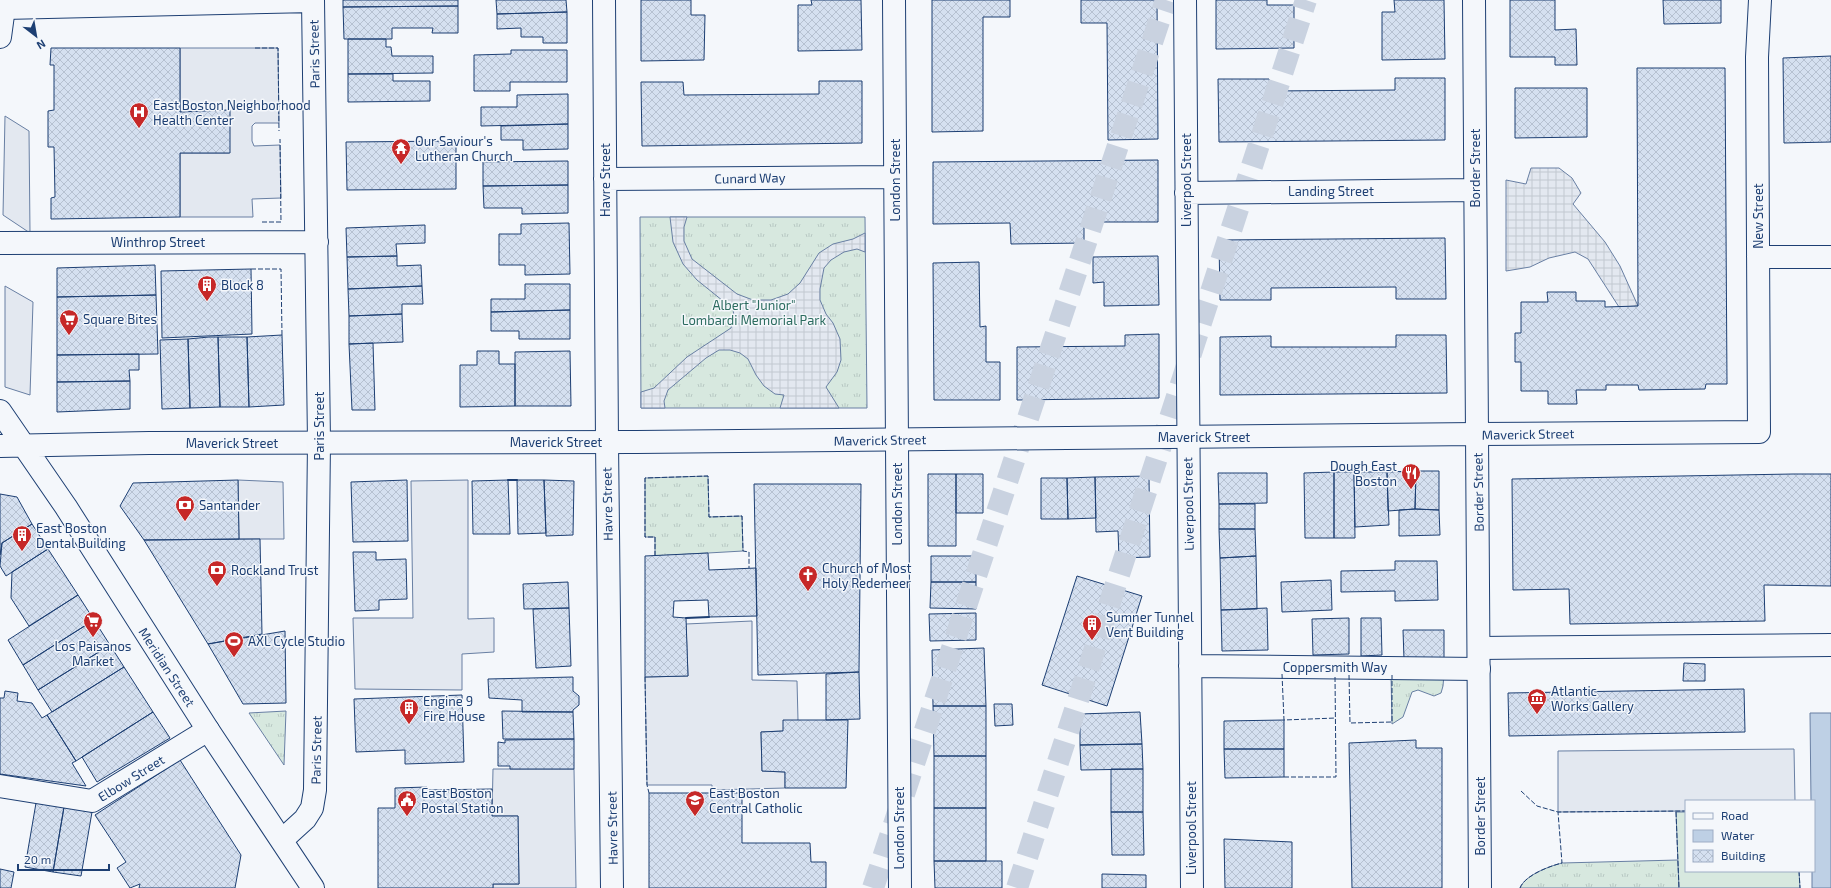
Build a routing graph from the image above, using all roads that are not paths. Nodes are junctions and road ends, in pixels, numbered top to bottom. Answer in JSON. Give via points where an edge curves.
{"nodes":[{"id":1,"x":604,"y":0,"type":"edge"},
{"id":2,"x":894,"y":0,"type":"edge"},
{"id":3,"x":1186,"y":0,"type":"edge"},
{"id":4,"x":1474,"y":0,"type":"edge"},
{"id":5,"x":1760,"y":0,"type":"edge"},
{"id":6,"x":313,"y":1,"type":"edge"},
{"id":7,"x":5,"y":4,"type":"edge"},
{"id":8,"x":0,"y":37,"type":"edge"},
{"id":9,"x":895,"y":177,"type":"junction"},
{"id":10,"x":605,"y":179,"type":"junction"},
{"id":11,"x":1475,"y":190,"type":"junction"},
{"id":12,"x":1186,"y":192,"type":"junction"},
{"id":13,"x":317,"y":242,"type":"junction"},
{"id":14,"x":0,"y":243,"type":"edge"},
{"id":15,"x":1758,"y":257,"type":"junction"},
{"id":16,"x":1831,"y":257,"type":"edge"},
{"id":17,"x":0,"y":411,"type":"edge"},
{"id":18,"x":1759,"y":432,"type":"joint"},
{"id":19,"x":1477,"y":434,"type":"junction"},
{"id":20,"x":1188,"y":437,"type":"junction"},
{"id":21,"x":896,"y":439,"type":"junction"},
{"id":22,"x":320,"y":442,"type":"junction"},
{"id":23,"x":607,"y":442,"type":"junction"},
{"id":24,"x":23,"y":445,"type":"junction"},
{"id":25,"x":0,"y":446,"type":"edge"},
{"id":26,"x":1831,"y":645,"type":"edge"},
{"id":27,"x":1479,"y":658,"type":"junction"},
{"id":28,"x":1190,"y":666,"type":"junction"},
{"id":29,"x":208,"y":730,"type":"junction"},
{"id":30,"x":0,"y":786,"type":"edge"},
{"id":31,"x":282,"y":840,"type":"junction"},
{"id":32,"x":312,"y":888,"type":"edge"},
{"id":33,"x":612,"y":888,"type":"edge"},
{"id":34,"x":900,"y":888,"type":"edge"},
{"id":35,"x":1192,"y":888,"type":"edge"},
{"id":36,"x":1480,"y":888,"type":"edge"}],
"edges":[{"from":1,"to":10,"type":"street","name":"Havre Street"},
{"from":2,"to":9,"type":"street","name":"London Street"},
{"from":3,"to":12,"type":"street","name":"Liverpool Street"},
{"from":4,"to":11,"type":"street","name":"Border Street"},
{"from":5,"to":15,"type":"street","name":"New Street","via":[[1757,57]]},
{"from":6,"to":7,"type":"street"},
{"from":6,"to":13,"type":"street","name":"Paris Street"},
{"from":7,"to":8,"type":"street"},
{"from":9,"to":10,"type":"street","name":"Cunard Way"},
{"from":9,"to":21,"type":"street","name":"London Street"},
{"from":10,"to":23,"type":"street","name":"Havre Street"},
{"from":11,"to":12,"type":"street","name":"Landing Street"},
{"from":11,"to":19,"type":"street","name":"Border Street"},
{"from":12,"to":20,"type":"street","name":"Liverpool Street"},
{"from":13,"to":14,"type":"street","name":"Winthrop Street"},
{"from":13,"to":22,"type":"street","name":"Paris Street"},
{"from":15,"to":16,"type":"street"},
{"from":15,"to":18,"type":"street","name":"New Street"},
{"from":17,"to":24,"type":"street","name":"Meridian Street"},
{"from":18,"to":19,"type":"street","name":"Maverick Street"},
{"from":19,"to":20,"type":"street","name":"Maverick Street"},
{"from":19,"to":27,"type":"street","name":"Border Street"},
{"from":20,"to":21,"type":"street","name":"Maverick Street"},
{"from":20,"to":28,"type":"street","name":"Liverpool Street"},
{"from":21,"to":23,"type":"street","name":"Maverick Street"},
{"from":21,"to":34,"type":"street","name":"London Street"},
{"from":22,"to":23,"type":"street","name":"Maverick Street"},
{"from":22,"to":24,"type":"street","name":"Maverick Street"},
{"from":22,"to":31,"type":"street","name":"Paris Street","via":[[315,790],[312,808],[305,819]]},
{"from":23,"to":33,"type":"street","name":"Havre Street"},
{"from":24,"to":25,"type":"street","name":"Maverick Street"},
{"from":24,"to":29,"type":"street","name":"Meridian Street","via":[[66,507]]},
{"from":26,"to":27,"type":"street","name":"Coppersmith Way"},
{"from":27,"to":28,"type":"street","name":"Coppersmith Way"},
{"from":27,"to":36,"type":"street","name":"Border Street"},
{"from":28,"to":35,"type":"street","name":"Liverpool Street"},
{"from":29,"to":30,"type":"street","name":"Elbow Street","via":[[92,801]]},
{"from":29,"to":31,"type":"street","name":"Meridian Street"},
{"from":31,"to":32,"type":"street","name":"Meridian Street"}]}
